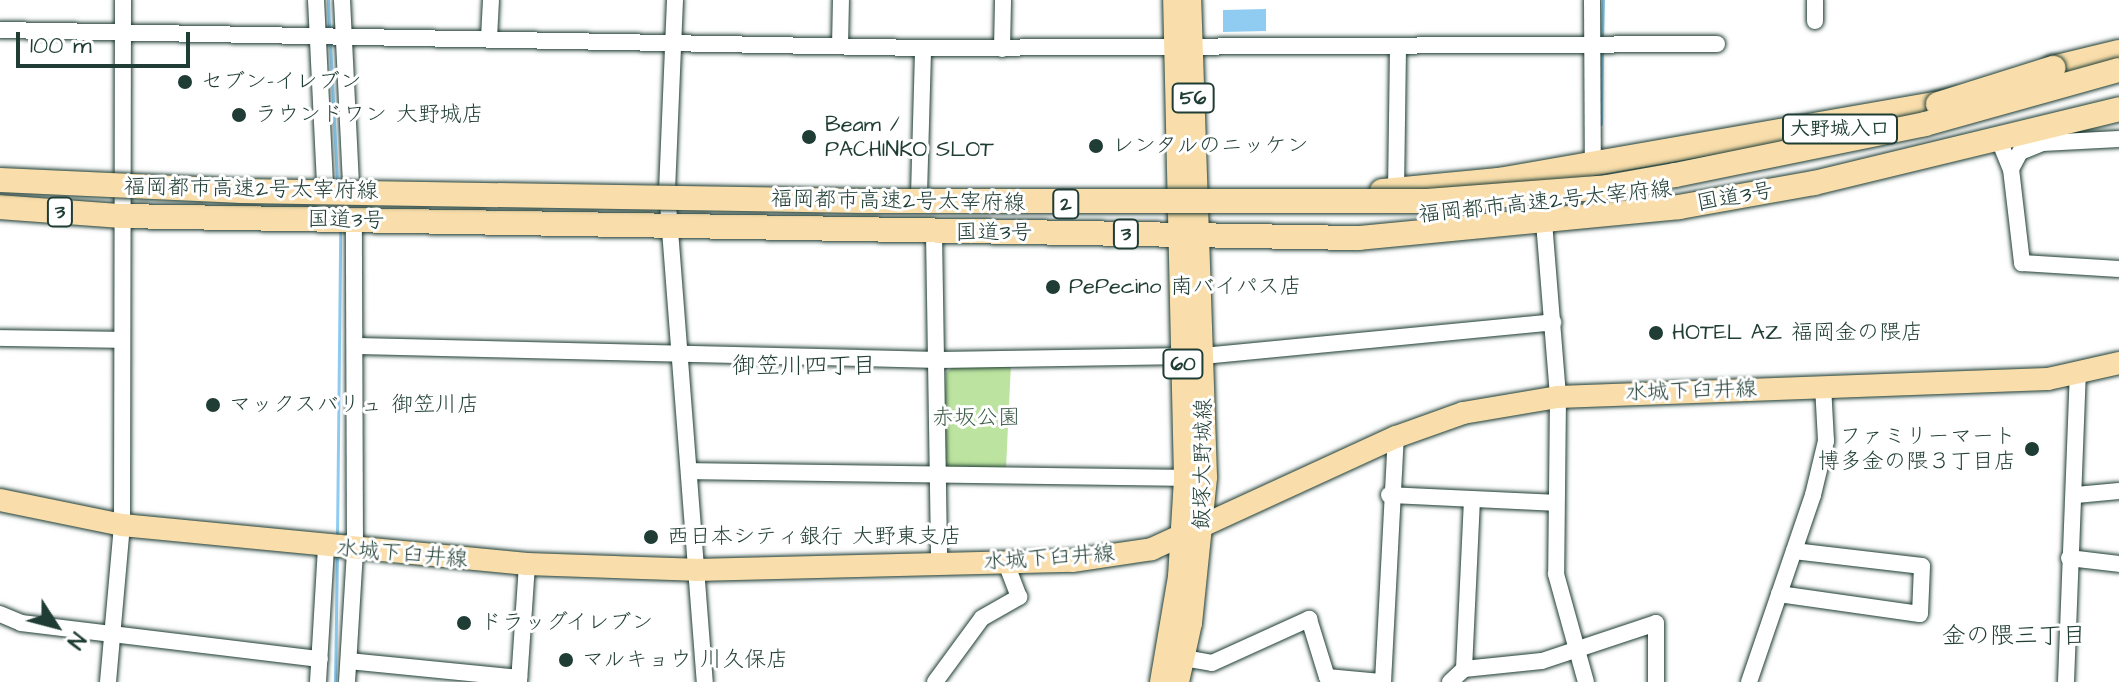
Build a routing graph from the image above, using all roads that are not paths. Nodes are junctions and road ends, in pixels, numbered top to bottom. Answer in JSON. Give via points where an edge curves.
{"nodes":[{"id":1,"x":123,"y":0,"type":"edge"},
{"id":2,"x":316,"y":0,"type":"edge"},
{"id":3,"x":342,"y":0,"type":"edge"},
{"id":4,"x":491,"y":0,"type":"edge"},
{"id":5,"x":675,"y":0,"type":"edge"},
{"id":6,"x":841,"y":0,"type":"edge"},
{"id":7,"x":1003,"y":0,"type":"edge"},
{"id":8,"x":1174,"y":0,"type":"edge"},
{"id":9,"x":1190,"y":0,"type":"edge"},
{"id":10,"x":1592,"y":0,"type":"edge"},
{"id":11,"x":1815,"y":0,"type":"edge"},
{"id":12,"x":1815,"y":21,"type":"dead end"},
{"id":13,"x":0,"y":30,"type":"edge"},
{"id":14,"x":121,"y":34,"type":"junction"},
{"id":15,"x":318,"y":37,"type":"junction"},
{"id":16,"x":344,"y":37,"type":"junction"},
{"id":17,"x":489,"y":38,"type":"junction"},
{"id":18,"x":670,"y":42,"type":"junction"},
{"id":19,"x":1591,"y":44,"type":"junction"},
{"id":20,"x":1717,"y":44,"type":"dead end"},
{"id":21,"x":840,"y":46,"type":"junction"},
{"id":22,"x":923,"y":48,"type":"junction"},
{"id":23,"x":1398,"y":48,"type":"junction"},
{"id":24,"x":1002,"y":49,"type":"junction"},
{"id":25,"x":1183,"y":49,"type":"junction"},
{"id":26,"x":2119,"y":52,"type":"edge"},
{"id":27,"x":2119,"y":72,"type":"edge"},
{"id":28,"x":2119,"y":87,"type":"edge"},
{"id":29,"x":2119,"y":109,"type":"edge"},
{"id":30,"x":2119,"y":139,"type":"edge"},
{"id":31,"x":1999,"y":140,"type":"junction"},
{"id":32,"x":1593,"y":164,"type":"junction"},
{"id":33,"x":2011,"y":169,"type":"junction"},
{"id":34,"x":0,"y":172,"type":"edge"},
{"id":35,"x":120,"y":176,"type":"junction"},
{"id":36,"x":0,"y":180,"type":"edge"},
{"id":37,"x":1499,"y":180,"type":"junction"},
{"id":38,"x":325,"y":184,"type":"junction"},
{"id":39,"x":351,"y":185,"type":"junction"},
{"id":40,"x":667,"y":191,"type":"junction"},
{"id":41,"x":1396,"y":191,"type":"junction"},
{"id":42,"x":0,"y":195,"type":"edge"},
{"id":43,"x":919,"y":195,"type":"junction"},
{"id":44,"x":1190,"y":196,"type":"junction"},
{"id":45,"x":0,"y":207,"type":"edge"},
{"id":46,"x":120,"y":216,"type":"junction"},
{"id":47,"x":354,"y":220,"type":"junction"},
{"id":48,"x":1544,"y":222,"type":"junction"},
{"id":49,"x":669,"y":228,"type":"junction"},
{"id":50,"x":934,"y":233,"type":"junction"},
{"id":51,"x":1190,"y":235,"type":"junction"},
{"id":52,"x":2119,"y":269,"type":"edge"},
{"id":53,"x":1553,"y":322,"type":"junction"},
{"id":54,"x":0,"y":338,"type":"edge"},
{"id":55,"x":122,"y":340,"type":"junction"},
{"id":56,"x":358,"y":346,"type":"junction"},
{"id":57,"x":680,"y":352,"type":"junction"},
{"id":58,"x":1193,"y":356,"type":"junction"},
{"id":59,"x":939,"y":360,"type":"junction"},
{"id":60,"x":2119,"y":363,"type":"edge"},
{"id":61,"x":2078,"y":375,"type":"junction"},
{"id":62,"x":1823,"y":386,"type":"junction"},
{"id":63,"x":1558,"y":397,"type":"junction"},
{"id":64,"x":1396,"y":437,"type":"junction"},
{"id":65,"x":689,"y":471,"type":"junction"},
{"id":66,"x":937,"y":476,"type":"junction"},
{"id":67,"x":1185,"y":478,"type":"junction"},
{"id":68,"x":2119,"y":491,"type":"edge"},
{"id":69,"x":1389,"y":495,"type":"junction"},
{"id":70,"x":2076,"y":495,"type":"junction"},
{"id":71,"x":1472,"y":499,"type":"junction"},
{"id":72,"x":0,"y":500,"type":"edge"},
{"id":73,"x":1556,"y":503,"type":"junction"},
{"id":74,"x":1204,"y":521,"type":"junction"},
{"id":75,"x":122,"y":525,"type":"junction"},
{"id":76,"x":1182,"y":533,"type":"junction"},
{"id":77,"x":326,"y":547,"type":"junction"},
{"id":78,"x":355,"y":550,"type":"junction"},
{"id":79,"x":1794,"y":551,"type":"junction"},
{"id":80,"x":2069,"y":558,"type":"junction"},
{"id":81,"x":939,"y":563,"type":"junction"},
{"id":82,"x":1006,"y":563,"type":"junction"},
{"id":83,"x":527,"y":564,"type":"junction"},
{"id":84,"x":2119,"y":564,"type":"edge"},
{"id":85,"x":695,"y":570,"type":"junction"},
{"id":86,"x":1779,"y":594,"type":"junction"},
{"id":87,"x":0,"y":614,"type":"edge"},
{"id":88,"x":114,"y":631,"type":"junction"},
{"id":89,"x":1580,"y":650,"type":"junction"},
{"id":90,"x":1184,"y":658,"type":"junction"},
{"id":91,"x":320,"y":659,"type":"junction"},
{"id":92,"x":349,"y":661,"type":"junction"},
{"id":93,"x":1464,"y":669,"type":"junction"},
{"id":94,"x":519,"y":680,"type":"edge"},
{"id":95,"x":108,"y":682,"type":"edge"},
{"id":96,"x":318,"y":682,"type":"edge"},
{"id":97,"x":347,"y":682,"type":"edge"},
{"id":98,"x":705,"y":682,"type":"edge"},
{"id":99,"x":935,"y":682,"type":"edge"},
{"id":100,"x":1161,"y":682,"type":"edge"},
{"id":101,"x":1178,"y":682,"type":"edge"},
{"id":102,"x":1382,"y":682,"type":"edge"},
{"id":103,"x":1450,"y":682,"type":"edge"},
{"id":104,"x":1586,"y":682,"type":"edge"},
{"id":105,"x":1656,"y":682,"type":"edge"},
{"id":106,"x":1749,"y":682,"type":"edge"},
{"id":107,"x":2066,"y":682,"type":"edge"}],
"edges":[{"from":1,"to":14,"type":"street"},
{"from":2,"to":15,"type":"street"},
{"from":3,"to":16,"type":"street"},
{"from":4,"to":17,"type":"street"},
{"from":5,"to":18,"type":"street"},
{"from":6,"to":21,"type":"street"},
{"from":7,"to":24,"type":"street"},
{"from":8,"to":25,"type":"main road","number":"56"},
{"from":9,"to":25,"type":"main road","number":"56"},
{"from":10,"to":19,"type":"street"},
{"from":11,"to":12,"type":"street"},
{"from":13,"to":14,"type":"street"},
{"from":14,"to":15,"type":"street"},
{"from":14,"to":35,"type":"street"},
{"from":15,"to":16,"type":"street"},
{"from":15,"to":38,"type":"street"},
{"from":16,"to":17,"type":"street"},
{"from":16,"to":39,"type":"street"},
{"from":17,"to":18,"type":"street"},
{"from":18,"to":21,"type":"street"},
{"from":18,"to":40,"type":"street"},
{"from":19,"to":20,"type":"street"},
{"from":19,"to":23,"type":"street"},
{"from":19,"to":32,"type":"street"},
{"from":21,"to":22,"type":"street"},
{"from":22,"to":24,"type":"street"},
{"from":22,"to":43,"type":"street"},
{"from":23,"to":25,"type":"street"},
{"from":23,"to":41,"type":"street"},
{"from":24,"to":25,"type":"street"},
{"from":25,"to":44,"type":"main road","number":"56"},
{"from":26,"to":37,"type":"highway","number":"大野城入口","bridge":true,"via":[[1926,108],[1624,176]]},
{"from":27,"to":32,"type":"highway","name":"国道3号","number":"3"},
{"from":27,"to":36,"type":"highway","name":"福岡都市高速2号太宰府線","number":"2","bridge":true,"via":[[1925,124],[1675,175],[1593,188],[1427,201],[849,201],[242,191]]},
{"from":28,"to":42,"type":"highway","name":"福岡都市高速2号太宰府線","number":"2","via":[[1804,166],[1608,200],[1427,215],[1313,220],[849,217],[238,207]]},
{"from":29,"to":31,"type":"highway","name":"国道3号","number":"3"},
{"from":30,"to":33,"type":"street","via":[[2042,143],[2020,152]]},
{"from":31,"to":33,"type":"street"},
{"from":31,"to":48,"type":"highway","name":"国道3号","number":"3","via":[[1679,207]]},
{"from":32,"to":37,"type":"highway","name":"国道3号","number":"3"},
{"from":33,"to":52,"type":"street","via":[[2022,263]]},
{"from":34,"to":35,"type":"highway","name":"国道3号","number":"3"},
{"from":35,"to":38,"type":"highway","name":"国道3号","number":"3"},
{"from":35,"to":46,"type":"street"},
{"from":37,"to":41,"type":"highway","name":"国道3号","number":"3"},
{"from":38,"to":39,"type":"highway","name":"国道3号","number":"3"},
{"from":39,"to":40,"type":"highway","name":"国道3号","number":"3"},
{"from":40,"to":43,"type":"highway","name":"国道3号","number":"3"},
{"from":40,"to":49,"type":"street"},
{"from":41,"to":44,"type":"highway","name":"国道3号","number":"3"},
{"from":43,"to":44,"type":"highway","name":"国道3号","number":"3"},
{"from":44,"to":51,"type":"main road","name":"飯塚大野城線","number":"60"},
{"from":45,"to":46,"type":"highway","name":"国道3号","number":"3"},
{"from":46,"to":47,"type":"highway","name":"国道3号","number":"3"},
{"from":46,"to":55,"type":"street"},
{"from":47,"to":49,"type":"highway","name":"国道3号","number":"3"},
{"from":47,"to":56,"type":"street"},
{"from":48,"to":51,"type":"highway","name":"国道3号","number":"3","via":[[1359,238]]},
{"from":48,"to":53,"type":"street"},
{"from":49,"to":50,"type":"highway","name":"国道3号","number":"3"},
{"from":49,"to":57,"type":"street"},
{"from":50,"to":51,"type":"highway","name":"国道3号","number":"3"},
{"from":50,"to":59,"type":"street"},
{"from":51,"to":58,"type":"main road","name":"飯塚大野城線","number":"60"},
{"from":53,"to":58,"type":"street"},
{"from":53,"to":63,"type":"street"},
{"from":54,"to":55,"type":"street"},
{"from":55,"to":75,"type":"street"},
{"from":56,"to":57,"type":"street"},
{"from":56,"to":78,"type":"street"},
{"from":57,"to":59,"type":"street"},
{"from":57,"to":65,"type":"street"},
{"from":58,"to":59,"type":"street"},
{"from":58,"to":67,"type":"main road","name":"飯塚大野城線","number":"60"},
{"from":58,"to":74,"type":"main road","name":"飯塚大野城線","number":"60"},
{"from":59,"to":66,"type":"street"},
{"from":60,"to":61,"type":"main road","name":"水城下臼井線"},
{"from":61,"to":62,"type":"main road","name":"水城下臼井線"},
{"from":61,"to":70,"type":"street"},
{"from":62,"to":63,"type":"main road","name":"水城下臼井線"},
{"from":62,"to":79,"type":"street","via":[[1826,441]]},
{"from":63,"to":64,"type":"main road","name":"水城下臼井線","via":[[1463,413]]},
{"from":63,"to":73,"type":"street"},
{"from":64,"to":69,"type":"street"},
{"from":64,"to":74,"type":"main road","name":"水城下臼井線"},
{"from":65,"to":66,"type":"street"},
{"from":65,"to":85,"type":"street"},
{"from":66,"to":67,"type":"street"},
{"from":66,"to":81,"type":"street"},
{"from":67,"to":76,"type":"main road","name":"飯塚大野城線","number":"60"},
{"from":68,"to":70,"type":"street"},
{"from":69,"to":71,"type":"street"},
{"from":69,"to":102,"type":"street"},
{"from":70,"to":80,"type":"street"},
{"from":71,"to":73,"type":"street"},
{"from":71,"to":93,"type":"street"},
{"from":72,"to":75,"type":"main road","name":"水城下臼井線"},
{"from":73,"to":89,"type":"street","via":[[1556,574]]},
{"from":74,"to":76,"type":"main road","name":"水城下臼井線"},
{"from":74,"to":90,"type":"main road","name":"飯塚大野城線","number":"60"},
{"from":75,"to":77,"type":"main road","name":"水城下臼井線"},
{"from":75,"to":88,"type":"street"},
{"from":76,"to":82,"type":"main road","name":"水城下臼井線","via":[[1152,549],[1072,561]]},
{"from":76,"to":100,"type":"main road","name":"飯塚大野城線","number":"60"},
{"from":77,"to":78,"type":"main road","name":"水城下臼井線"},
{"from":77,"to":91,"type":"street"},
{"from":78,"to":83,"type":"main road","name":"水城下臼井線"},
{"from":78,"to":92,"type":"street"},
{"from":79,"to":86,"type":"street"},
{"from":79,"to":86,"type":"street","via":[[1922,566],[1920,614]]},
{"from":80,"to":84,"type":"street"},
{"from":80,"to":107,"type":"street"},
{"from":81,"to":82,"type":"main road","name":"水城下臼井線"},
{"from":81,"to":85,"type":"main road","name":"水城下臼井線"},
{"from":82,"to":99,"type":"street","via":[[1019,597],[982,618]]},
{"from":83,"to":85,"type":"main road","name":"水城下臼井線"},
{"from":83,"to":94,"type":"street"},
{"from":85,"to":98,"type":"street"},
{"from":86,"to":106,"type":"street"},
{"from":87,"to":88,"type":"street","via":[[21,623]]},
{"from":88,"to":91,"type":"street"},
{"from":88,"to":95,"type":"street"},
{"from":89,"to":93,"type":"street","via":[[1542,661]]},
{"from":89,"to":104,"type":"street"},
{"from":89,"to":105,"type":"street","via":[[1656,623]]},
{"from":90,"to":101,"type":"main road","name":"飯塚大野城線","number":"60"},
{"from":90,"to":102,"type":"street","via":[[1212,663],[1309,619],[1327,677]]},
{"from":91,"to":96,"type":"street"},
{"from":92,"to":94,"type":"street"},
{"from":92,"to":97,"type":"street"},
{"from":93,"to":103,"type":"street"}]}
